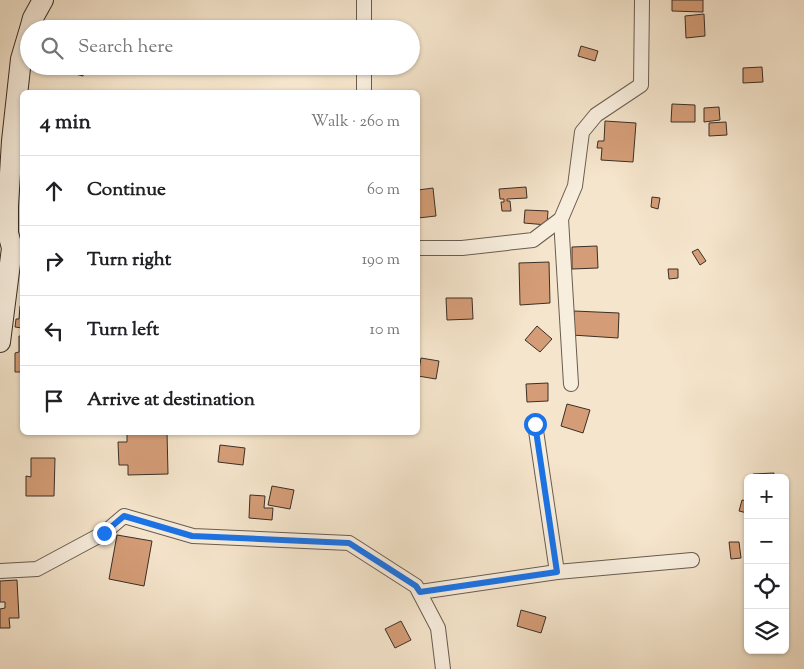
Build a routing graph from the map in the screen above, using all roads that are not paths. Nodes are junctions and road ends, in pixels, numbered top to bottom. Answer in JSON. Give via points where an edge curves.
{"nodes":[{"id":1,"x":43,"y":0,"type":"edge"},
{"id":2,"x":364,"y":0,"type":"edge"},
{"id":3,"x":642,"y":0,"type":"edge"},
{"id":4,"x":32,"y":20,"type":"edge"},
{"id":5,"x":364,"y":20,"type":"edge"},
{"id":6,"x":20,"y":75,"type":"edge"},
{"id":7,"x":364,"y":75,"type":"edge"},
{"id":8,"x":364,"y":90,"type":"edge"},
{"id":9,"x":561,"y":219,"type":"junction"},
{"id":10,"x":17,"y":248,"type":"edge"},
{"id":11,"x":420,"y":248,"type":"edge"},
{"id":12,"x":0,"y":342,"type":"edge"},
{"id":13,"x":571,"y":384,"type":"dead end"},
{"id":14,"x":535,"y":424,"type":"dead end"},
{"id":15,"x":692,"y":560,"type":"dead end"},
{"id":16,"x":0,"y":571,"type":"edge"},
{"id":17,"x":557,"y":572,"type":"junction"},
{"id":18,"x":420,"y":592,"type":"junction"},
{"id":19,"x":443,"y":669,"type":"edge"}],
"edges":[{"from":1,"to":4,"type":"street"},
{"from":2,"to":5,"type":"street"},
{"from":3,"to":9,"type":"street","via":[[641,85],[596,115],[582,132],[575,186]]},
{"from":6,"to":10,"type":"street","via":[[12,141],[8,233]]},
{"from":7,"to":8,"type":"street"},
{"from":9,"to":11,"type":"street","via":[[533,240],[462,248]]},
{"from":9,"to":13,"type":"street"},
{"from":10,"to":12,"type":"street"},
{"from":14,"to":17,"type":"street"},
{"from":15,"to":17,"type":"street"},
{"from":16,"to":18,"type":"street","via":[[37,568],[104,533],[124,516],[192,536],[349,543],[416,586]]},
{"from":17,"to":18,"type":"street"},
{"from":18,"to":19,"type":"street","via":[[438,628]]}]}
